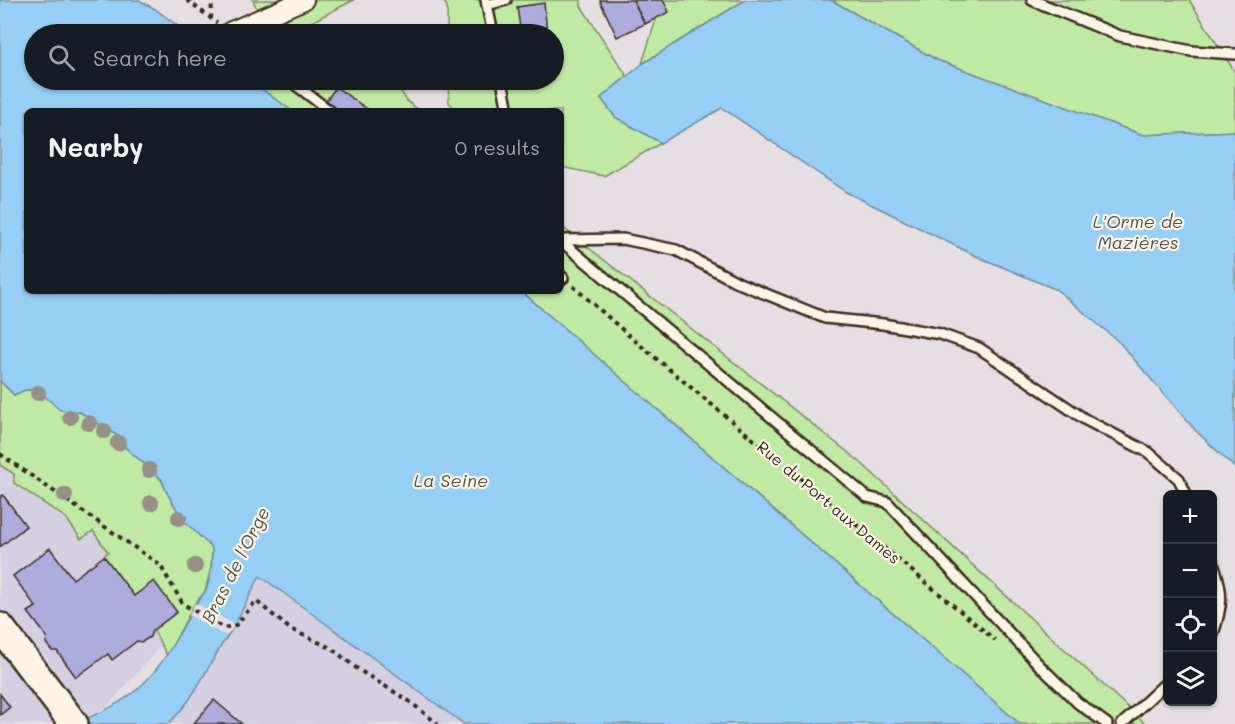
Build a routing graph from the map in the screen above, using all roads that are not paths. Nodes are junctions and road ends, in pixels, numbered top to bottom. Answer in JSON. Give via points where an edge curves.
{"nodes":[{"id":1,"x":304,"y":0,"type":"edge"},
{"id":2,"x":506,"y":0,"type":"edge"},
{"id":3,"x":1032,"y":0,"type":"edge"},
{"id":4,"x":486,"y":3,"type":"edge"},
{"id":5,"x":252,"y":24,"type":"edge"},
{"id":6,"x":491,"y":24,"type":"edge"},
{"id":7,"x":1235,"y":54,"type":"edge"},
{"id":8,"x":302,"y":90,"type":"edge"},
{"id":9,"x":504,"y":90,"type":"edge"},
{"id":10,"x":326,"y":108,"type":"edge"},
{"id":11,"x":507,"y":108,"type":"edge"},
{"id":12,"x":564,"y":240,"type":"edge"},
{"id":13,"x":564,"y":243,"type":"edge"},
{"id":14,"x":1184,"y":490,"type":"edge"},
{"id":15,"x":1217,"y":573,"type":"edge"},
{"id":16,"x":1217,"y":622,"type":"edge"},
{"id":17,"x":0,"y":627,"type":"edge"},
{"id":18,"x":1163,"y":685,"type":"edge"},
{"id":19,"x":73,"y":722,"type":"edge"},
{"id":20,"x":1107,"y":724,"type":"edge"},
{"id":21,"x":1122,"y":724,"type":"edge"}],
"edges":[{"from":1,"to":5,"type":"street"},
{"from":2,"to":4,"type":"lane"},
{"from":3,"to":7,"type":"lane","via":[[1120,36],[1191,51]]},
{"from":4,"to":6,"type":"lane"},
{"from":8,"to":10,"type":"lane"},
{"from":9,"to":11,"type":"lane"},
{"from":12,"to":14,"type":"lane","via":[[623,239],[676,250],[739,283],[825,318],[929,332],[979,348],[1086,420],[1148,452],[1179,479]]},
{"from":13,"to":20,"type":"lane","via":[[867,497],[887,502],[1041,667],[1078,703]]},
{"from":15,"to":16,"type":"lane","via":[[1221,610]]},
{"from":17,"to":19,"type":"main road"},
{"from":18,"to":21,"type":"lane"}]}
